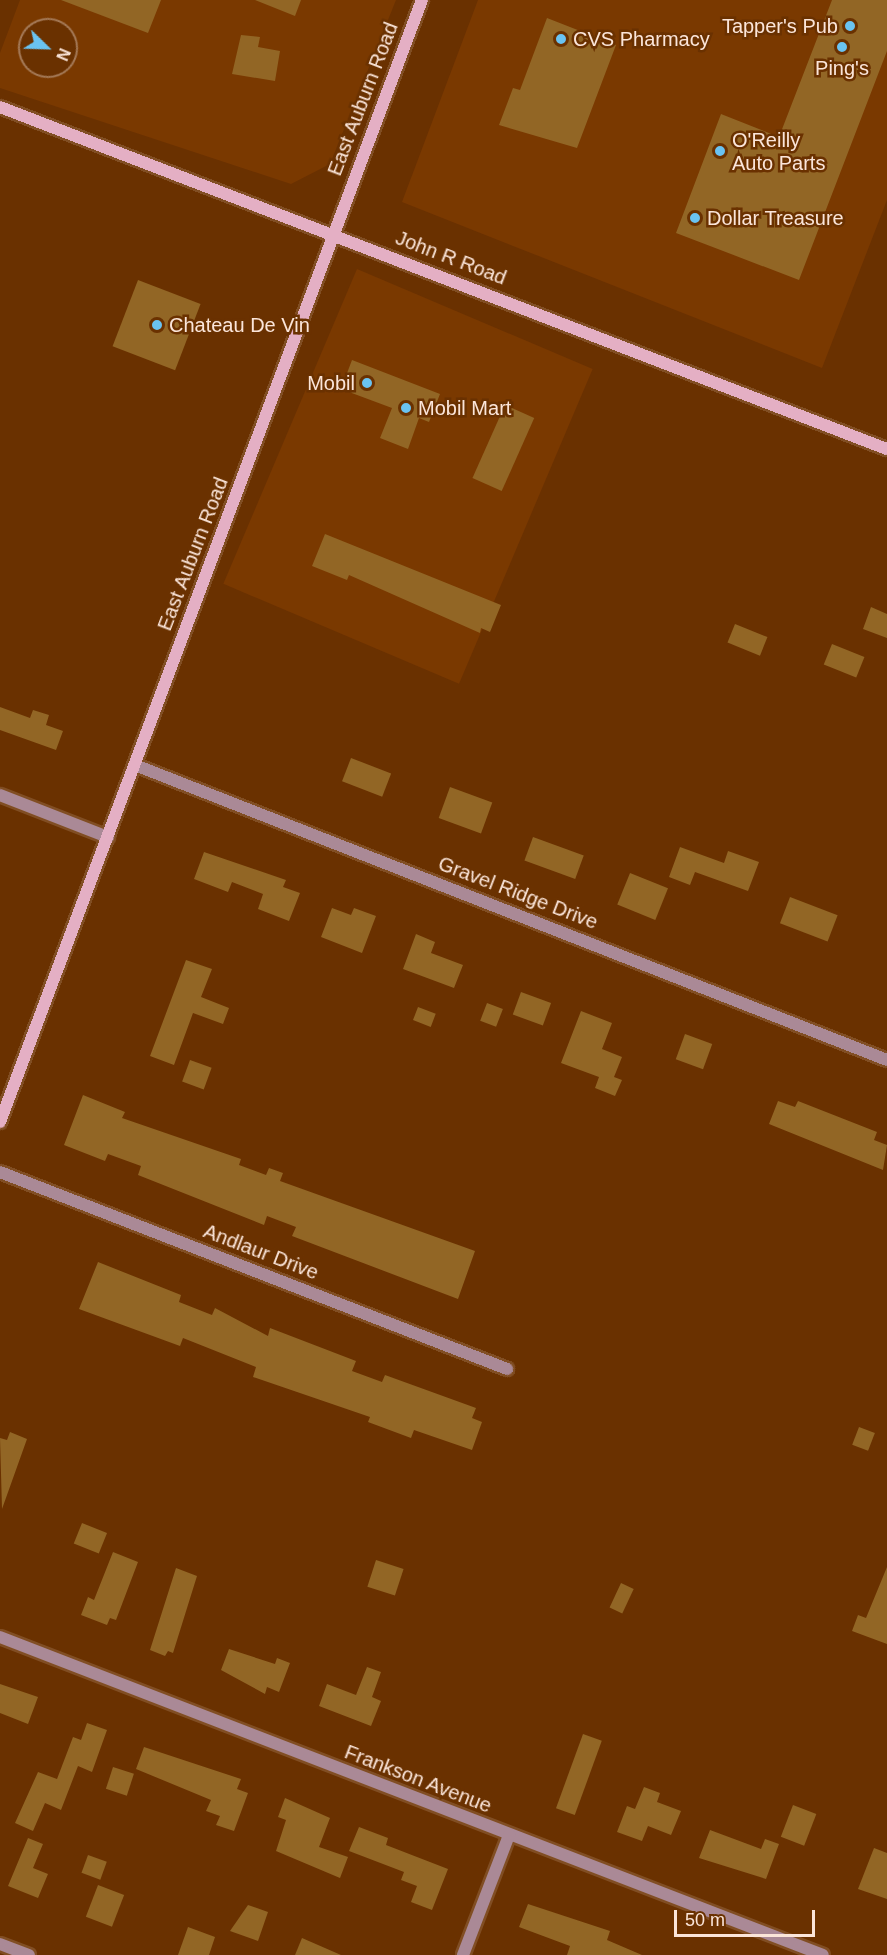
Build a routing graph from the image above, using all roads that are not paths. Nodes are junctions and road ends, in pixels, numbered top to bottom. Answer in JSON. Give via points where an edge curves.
{"nodes":[{"id":1,"x":422,"y":0,"type":"edge"},
{"id":2,"x":0,"y":107,"type":"edge"},
{"id":3,"x":334,"y":234,"type":"junction"},
{"id":4,"x":887,"y":449,"type":"edge"},
{"id":5,"x":135,"y":765,"type":"junction"},
{"id":6,"x":0,"y":795,"type":"edge"},
{"id":7,"x":108,"y":837,"type":"junction"},
{"id":8,"x":887,"y":1059,"type":"edge"},
{"id":9,"x":0,"y":1122,"type":"edge"},
{"id":10,"x":0,"y":1172,"type":"edge"},
{"id":11,"x":507,"y":1369,"type":"dead end"},
{"id":12,"x":0,"y":1637,"type":"edge"},
{"id":13,"x":509,"y":1835,"type":"junction"},
{"id":14,"x":0,"y":1944,"type":"edge"},
{"id":15,"x":29,"y":1955,"type":"edge"},
{"id":16,"x":463,"y":1955,"type":"edge"},
{"id":17,"x":823,"y":1955,"type":"edge"}],
"edges":[{"from":1,"to":3,"type":"main road","name":"East Auburn Road"},
{"from":2,"to":3,"type":"main road","name":"John R Road"},
{"from":3,"to":4,"type":"main road","name":"John R Road"},
{"from":3,"to":5,"type":"main road","name":"East Auburn Road"},
{"from":5,"to":7,"type":"main road","name":"East Auburn Road"},
{"from":5,"to":8,"type":"street","name":"Gravel Ridge Drive"},
{"from":6,"to":7,"type":"street"},
{"from":7,"to":9,"type":"main road","name":"East Auburn Road"},
{"from":10,"to":11,"type":"street","name":"Andlaur Drive"},
{"from":12,"to":13,"type":"street","name":"Frankson Avenue"},
{"from":13,"to":16,"type":"street"},
{"from":13,"to":17,"type":"street","name":"Frankson Avenue"},
{"from":14,"to":15,"type":"street"}]}
